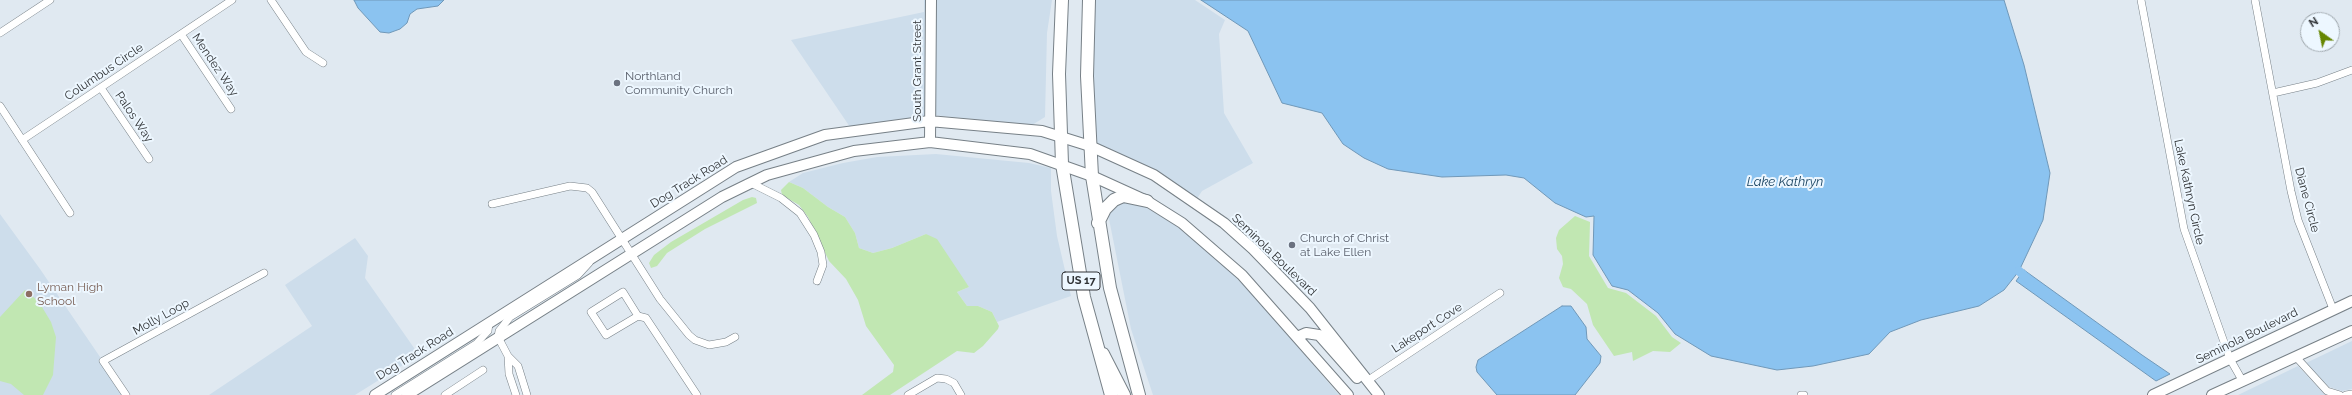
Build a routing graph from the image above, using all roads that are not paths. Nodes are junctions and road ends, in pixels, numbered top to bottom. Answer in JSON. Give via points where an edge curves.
{"nodes":[{"id":1,"x":50,"y":0,"type":"edge"},
{"id":2,"x":232,"y":0,"type":"edge"},
{"id":3,"x":271,"y":0,"type":"edge"},
{"id":4,"x":931,"y":0,"type":"edge"},
{"id":5,"x":1062,"y":0,"type":"edge"},
{"id":6,"x":1089,"y":0,"type":"edge"},
{"id":7,"x":2141,"y":0,"type":"edge"},
{"id":8,"x":2255,"y":0,"type":"edge"},
{"id":9,"x":0,"y":33,"type":"edge"},
{"id":10,"x":181,"y":34,"type":"junction"},
{"id":11,"x":323,"y":64,"type":"dead end"},
{"id":12,"x":2352,"y":70,"type":"edge"},
{"id":13,"x":101,"y":88,"type":"junction"},
{"id":14,"x":2273,"y":93,"type":"junction"},
{"id":15,"x":0,"y":106,"type":"edge"},
{"id":16,"x":231,"y":109,"type":"dead end"},
{"id":17,"x":929,"y":121,"type":"junction"},
{"id":18,"x":1060,"y":136,"type":"junction"},
{"id":19,"x":22,"y":140,"type":"junction"},
{"id":20,"x":930,"y":142,"type":"junction"},
{"id":21,"x":1090,"y":146,"type":"junction"},
{"id":22,"x":149,"y":159,"type":"dead end"},
{"id":23,"x":1062,"y":164,"type":"junction"},
{"id":24,"x":1092,"y":176,"type":"junction"},
{"id":25,"x":751,"y":183,"type":"junction"},
{"id":26,"x":1148,"y":201,"type":"junction"},
{"id":27,"x":492,"y":204,"type":"dead end"},
{"id":28,"x":70,"y":213,"type":"dead end"},
{"id":29,"x":1098,"y":223,"type":"junction"},
{"id":30,"x":622,"y":240,"type":"junction"},
{"id":31,"x":631,"y":253,"type":"junction"},
{"id":32,"x":595,"y":257,"type":"junction"},
{"id":33,"x":264,"y":273,"type":"dead end"},
{"id":34,"x":816,"y":282,"type":"dead end"},
{"id":35,"x":1500,"y":293,"type":"dead end"},
{"id":36,"x":2352,"y":301,"type":"edge"},
{"id":37,"x":2333,"y":309,"type":"junction"},
{"id":38,"x":638,"y":316,"type":"junction"},
{"id":39,"x":490,"y":323,"type":"junction"},
{"id":40,"x":2351,"y":334,"type":"edge"},
{"id":41,"x":1093,"y":336,"type":"junction"},
{"id":42,"x":498,"y":337,"type":"junction"},
{"id":43,"x":735,"y":337,"type":"dead end"},
{"id":44,"x":1297,"y":337,"type":"junction"},
{"id":45,"x":508,"y":356,"type":"junction"},
{"id":46,"x":2296,"y":357,"type":"junction"},
{"id":47,"x":2230,"y":359,"type":"junction"},
{"id":48,"x":483,"y":370,"type":"dead end"},
{"id":49,"x":2242,"y":380,"type":"junction"},
{"id":50,"x":1367,"y":381,"type":"junction"},
{"id":51,"x":524,"y":384,"type":"junction"},
{"id":52,"x":514,"y":387,"type":"junction"},
{"id":53,"x":2352,"y":394,"type":"edge"},
{"id":54,"x":126,"y":395,"type":"edge"},
{"id":55,"x":375,"y":395,"type":"edge"},
{"id":56,"x":395,"y":395,"type":"edge"},
{"id":57,"x":407,"y":395,"type":"edge"},
{"id":58,"x":445,"y":395,"type":"edge"},
{"id":59,"x":516,"y":395,"type":"edge"},
{"id":60,"x":527,"y":395,"type":"edge"},
{"id":61,"x":697,"y":395,"type":"edge"},
{"id":62,"x":908,"y":395,"type":"edge"},
{"id":63,"x":961,"y":395,"type":"edge"},
{"id":64,"x":1111,"y":395,"type":"edge"},
{"id":65,"x":1124,"y":395,"type":"edge"},
{"id":66,"x":1139,"y":395,"type":"edge"},
{"id":67,"x":1348,"y":395,"type":"edge"},
{"id":68,"x":1378,"y":395,"type":"edge"},
{"id":69,"x":2153,"y":395,"type":"edge"},
{"id":70,"x":2212,"y":395,"type":"edge"},
{"id":71,"x":2340,"y":395,"type":"edge"},
{"id":72,"x":2346,"y":395,"type":"edge"}],
"edges":[{"from":1,"to":9,"type":"street"},
{"from":2,"to":10,"type":"street","name":"Columbus Circle"},
{"from":3,"to":11,"type":"street","via":[[306,52]]},
{"from":4,"to":17,"type":"main road","name":"South Grant Street"},
{"from":5,"to":18,"type":"main road","number":"US 17"},
{"from":6,"to":21,"type":"main road","number":"US 17","via":[[1087,76]]},
{"from":7,"to":47,"type":"street","name":"Lake Kathryn Circle","via":[[2184,229]]},
{"from":8,"to":14,"type":"street","name":"Diane Circle"},
{"from":10,"to":13,"type":"street","name":"Columbus Circle"},
{"from":10,"to":16,"type":"street","name":"Mendez Way"},
{"from":12,"to":14,"type":"street","via":[[2317,83]]},
{"from":13,"to":19,"type":"street","name":"Columbus Circle"},
{"from":13,"to":22,"type":"street","name":"Palos Way"},
{"from":14,"to":37,"type":"street","name":"Diane Circle","via":[[2298,220]]},
{"from":15,"to":19,"type":"street"},
{"from":17,"to":18,"type":"main road","name":"Dog Track Road","via":[[1039,131]]},
{"from":17,"to":20,"type":"main road","name":"South Grant Street"},
{"from":17,"to":30,"type":"main road","name":"Dog Track Road","via":[[824,135],[741,165]]},
{"from":18,"to":21,"type":"main road","name":"Seminola Boulevard"},
{"from":18,"to":23,"type":"main road","number":"US 17"},
{"from":19,"to":28,"type":"street"},
{"from":20,"to":23,"type":"main road","via":[[1030,154]]},
{"from":20,"to":25,"type":"main road","via":[[854,151],[773,173]]},
{"from":21,"to":24,"type":"main road","number":"US 17"},
{"from":21,"to":50,"type":"main road","name":"Seminola Boulevard","via":[[1154,175],[1224,223],[1310,308]]},
{"from":23,"to":24,"type":"main road"},
{"from":23,"to":41,"type":"main road","number":"US 17","via":[[1073,240]]},
{"from":24,"to":26,"type":"main road"},
{"from":24,"to":29,"type":"main road","number":"US 17"},
{"from":25,"to":31,"type":"main road","via":[[722,197]]},
{"from":25,"to":34,"type":"street","via":[[781,198],[800,213],[821,252],[823,265]]},
{"from":26,"to":29,"type":"main road","via":[[1123,196],[1114,200],[1105,209]]},
{"from":26,"to":44,"type":"main road","via":[[1182,223],[1214,249],[1242,275]]},
{"from":27,"to":30,"type":"street","via":[[570,186],[583,186],[592,192]]},
{"from":29,"to":66,"type":"main road","number":"US 17","via":[[1118,323]]},
{"from":30,"to":31,"type":"street"},
{"from":30,"to":32,"type":"main road","name":"Dog Track Road"},
{"from":31,"to":42,"type":"main road"},
{"from":31,"to":43,"type":"street","via":[[660,299],[695,340],[709,345],[726,342]]},
{"from":32,"to":39,"type":"main road","name":"Dog Track Road"},
{"from":32,"to":42,"type":"street","via":[[578,275],[505,321]]},
{"from":33,"to":54,"type":"street","name":"Molly Loop","via":[[103,361]]},
{"from":35,"to":50,"type":"street","name":"Lakeport Cove"},
{"from":36,"to":37,"type":"main road","name":"Seminola Boulevard"},
{"from":37,"to":47,"type":"main road","name":"Seminola Boulevard"},
{"from":38,"to":38,"type":"street","via":[[623,292],[591,312],[606,335]]},
{"from":38,"to":61,"type":"street","via":[[646,318]]},
{"from":39,"to":55,"type":"main road","name":"Dog Track Road"},
{"from":39,"to":56,"type":"street","via":[[488,331],[476,344]]},
{"from":40,"to":46,"type":"main road"},
{"from":41,"to":64,"type":"main road","number":"US 17"},
{"from":41,"to":65,"type":"main road"},
{"from":42,"to":45,"type":"street"},
{"from":42,"to":57,"type":"main road"},
{"from":44,"to":50,"type":"main road","via":[[1306,333],[1319,335],[1353,374]]},
{"from":44,"to":67,"type":"main road"},
{"from":45,"to":51,"type":"street","via":[[518,366]]},
{"from":45,"to":52,"type":"street","via":[[509,374]]},
{"from":46,"to":49,"type":"main road"},
{"from":46,"to":71,"type":"street","via":[[2327,392]]},
{"from":47,"to":49,"type":"street","name":"Lake Kathryn Circle"},
{"from":47,"to":69,"type":"main road","name":"Seminola Boulevard"},
{"from":48,"to":58,"type":"street"},
{"from":49,"to":70,"type":"main road"},
{"from":50,"to":68,"type":"main road","name":"Seminola Boulevard"},
{"from":51,"to":52,"type":"street"},
{"from":51,"to":60,"type":"street"},
{"from":52,"to":59,"type":"street"},
{"from":53,"to":72,"type":"street"},
{"from":62,"to":63,"type":"street","via":[[937,378],[954,383]]}]}
